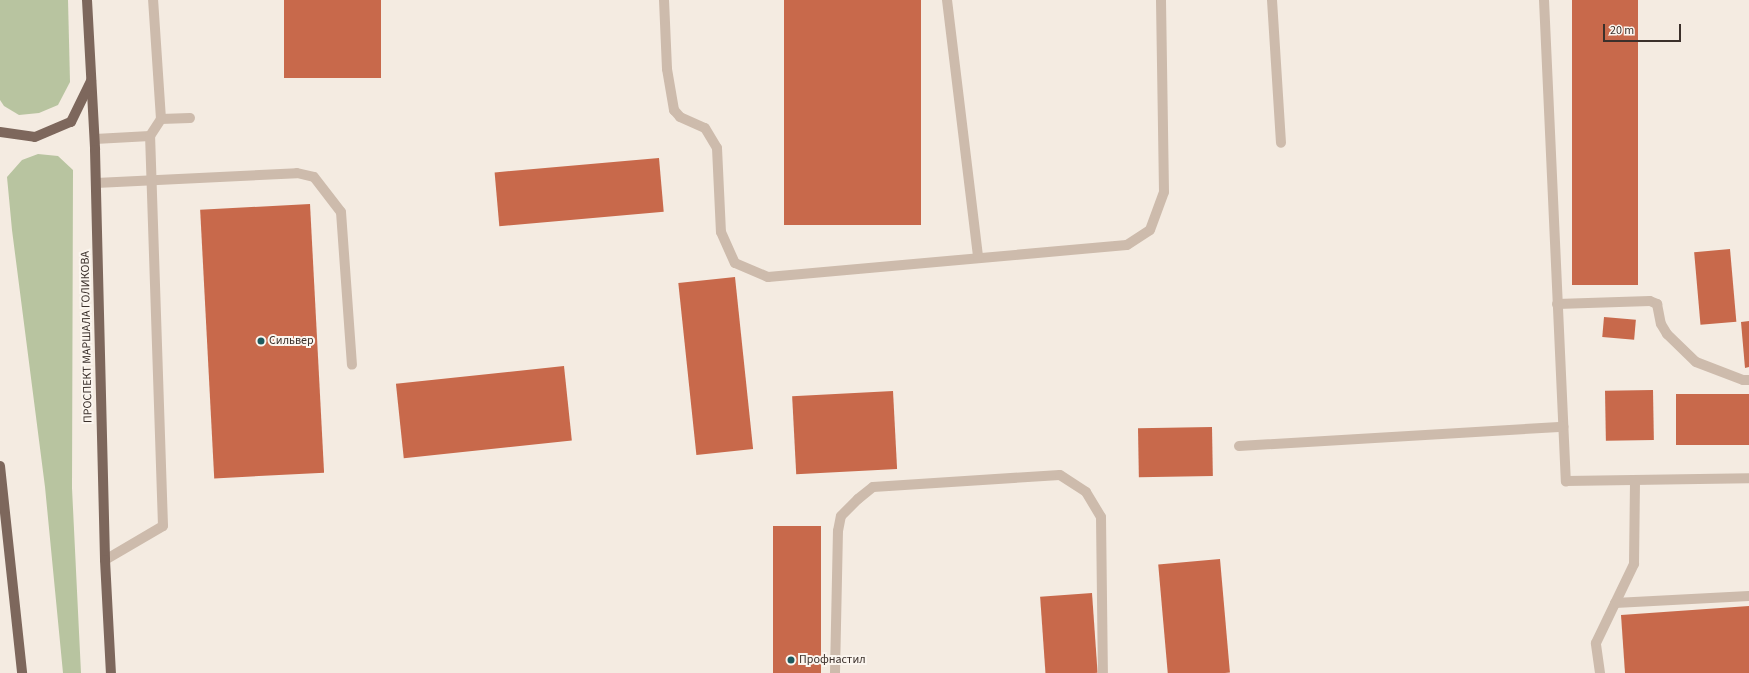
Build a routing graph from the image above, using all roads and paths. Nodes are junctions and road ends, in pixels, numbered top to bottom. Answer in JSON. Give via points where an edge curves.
{"nodes":[{"id":1,"x":87,"y":0,"type":"edge"},
{"id":2,"x":153,"y":0,"type":"edge"},
{"id":3,"x":664,"y":0,"type":"edge"},
{"id":4,"x":947,"y":0,"type":"edge"},
{"id":5,"x":1161,"y":0,"type":"edge"},
{"id":6,"x":1272,"y":0,"type":"edge"},
{"id":7,"x":1544,"y":0,"type":"edge"},
{"id":8,"x":91,"y":80,"type":"junction"},
{"id":9,"x":190,"y":118,"type":"dead end"},
{"id":10,"x":161,"y":119,"type":"junction"},
{"id":11,"x":0,"y":132,"type":"edge"},
{"id":12,"x":150,"y":136,"type":"junction"},
{"id":13,"x":95,"y":139,"type":"junction"},
{"id":14,"x":1281,"y":143,"type":"dead end"},
{"id":15,"x":151,"y":180,"type":"junction"},
{"id":16,"x":96,"y":183,"type":"junction"},
{"id":17,"x":978,"y":258,"type":"junction"},
{"id":18,"x":1557,"y":304,"type":"junction"},
{"id":19,"x":352,"y":364,"type":"dead end"},
{"id":20,"x":1749,"y":380,"type":"edge"},
{"id":21,"x":1563,"y":427,"type":"junction"},
{"id":22,"x":1239,"y":446,"type":"dead end"},
{"id":23,"x":0,"y":466,"type":"edge"},
{"id":24,"x":1749,"y":478,"type":"edge"},
{"id":25,"x":1635,"y":480,"type":"junction"},
{"id":26,"x":105,"y":560,"type":"junction"},
{"id":27,"x":1749,"y":596,"type":"edge"},
{"id":28,"x":1615,"y":603,"type":"junction"},
{"id":29,"x":22,"y":673,"type":"edge"},
{"id":30,"x":111,"y":673,"type":"edge"},
{"id":31,"x":835,"y":673,"type":"edge"},
{"id":32,"x":1103,"y":673,"type":"edge"},
{"id":33,"x":1600,"y":673,"type":"edge"}],
"edges":[{"from":1,"to":8,"type":"main road","name":"ПРОСПЕКТ МАРШАЛА ГОЛИКОВА"},
{"from":2,"to":10,"type":"lane"},
{"from":3,"to":17,"type":"lane","via":[[667,69],[674,110],[680,117],[705,128],[717,148],[721,232],[735,263],[768,277]]},
{"from":4,"to":17,"type":"lane"},
{"from":5,"to":17,"type":"lane","via":[[1164,192],[1150,230],[1127,245]]},
{"from":6,"to":14,"type":"lane"},
{"from":7,"to":18,"type":"lane"},
{"from":8,"to":11,"type":"main road","via":[[70,122],[35,137]]},
{"from":8,"to":13,"type":"main road","name":"ПРОСПЕКТ МАРШАЛА ГОЛИКОВА"},
{"from":9,"to":10,"type":"lane"},
{"from":10,"to":12,"type":"lane"},
{"from":12,"to":13,"type":"lane"},
{"from":12,"to":15,"type":"lane"},
{"from":13,"to":16,"type":"main road","name":"ПРОСПЕКТ МАРШАЛА ГОЛИКОВА"},
{"from":15,"to":16,"type":"lane"},
{"from":15,"to":19,"type":"lane","via":[[297,173],[314,177],[340,212]]},
{"from":15,"to":26,"type":"lane","via":[[163,526]]},
{"from":16,"to":26,"type":"main road","name":"ПРОСПЕКТ МАРШАЛА ГОЛИКОВА"},
{"from":18,"to":20,"type":"lane","via":[[1650,301],[1657,304],[1660,324],[1667,334],[1696,362],[1742,380]]},
{"from":18,"to":21,"type":"lane"},
{"from":21,"to":22,"type":"lane"},
{"from":21,"to":25,"type":"lane","via":[[1566,481]]},
{"from":23,"to":29,"type":"main road"},
{"from":24,"to":25,"type":"lane"},
{"from":25,"to":28,"type":"lane","via":[[1634,564]]},
{"from":26,"to":30,"type":"main road","name":"ПРОСПЕКТ МАРШАЛА ГОЛИКОВА"},
{"from":27,"to":28,"type":"lane"},
{"from":28,"to":33,"type":"lane","via":[[1596,643]]},
{"from":31,"to":32,"type":"lane","via":[[838,531],[841,516],[858,500],[873,487],[1060,475],[1086,492],[1101,517]]}]}
